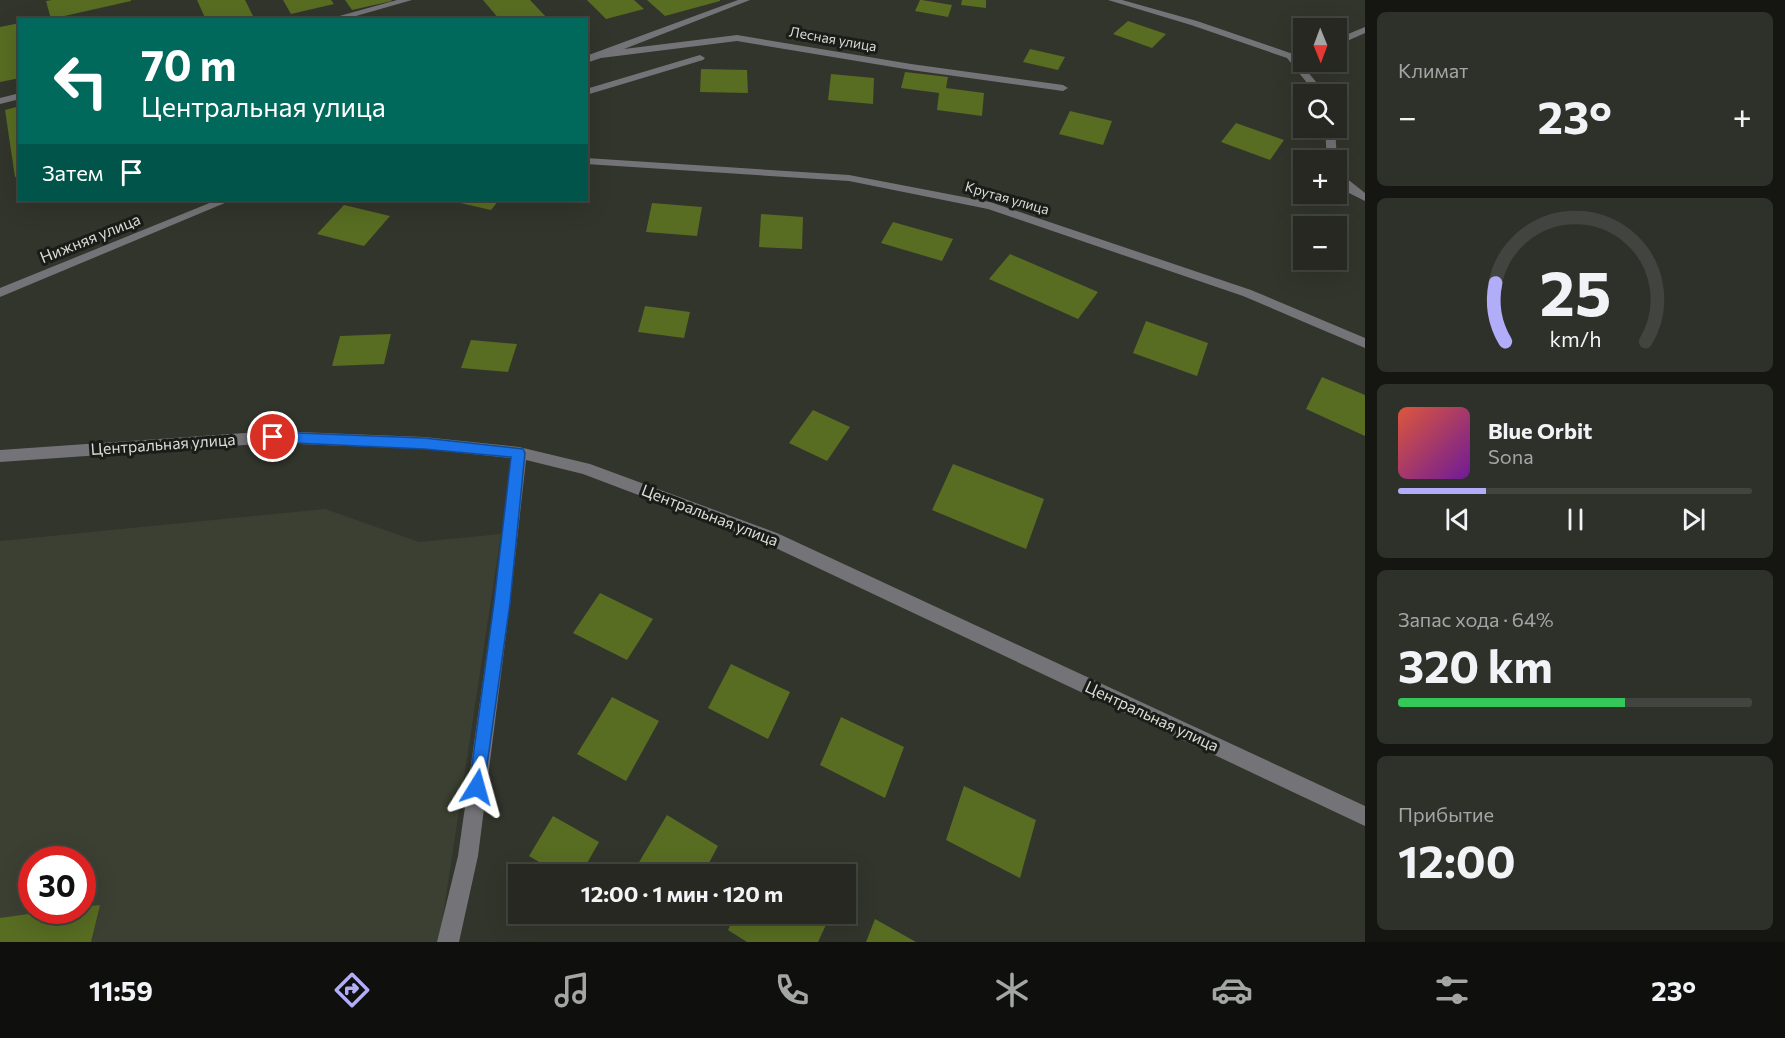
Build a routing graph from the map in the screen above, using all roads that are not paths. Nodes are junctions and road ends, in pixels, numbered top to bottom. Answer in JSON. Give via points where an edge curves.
{"nodes":[{"id":1,"x":408,"y":0,"type":"edge"},
{"id":2,"x":746,"y":0,"type":"edge"},
{"id":3,"x":1112,"y":0,"type":"edge"},
{"id":4,"x":337,"y":18,"type":"edge"},
{"id":5,"x":1365,"y":30,"type":"edge"},
{"id":6,"x":1347,"y":38,"type":"edge"},
{"id":7,"x":599,"y":55,"type":"junction"},
{"id":8,"x":1290,"y":56,"type":"junction"},
{"id":9,"x":1293,"y":56,"type":"edge"},
{"id":10,"x":700,"y":58,"type":"dead end"},
{"id":11,"x":588,"y":59,"type":"edge"},
{"id":12,"x":1312,"y":84,"type":"edge"},
{"id":13,"x":1063,"y":88,"type":"dead end"},
{"id":14,"x":588,"y":91,"type":"edge"},
{"id":15,"x":18,"y":96,"type":"edge"},
{"id":16,"x":0,"y":101,"type":"edge"},
{"id":17,"x":588,"y":160,"type":"edge"},
{"id":18,"x":1347,"y":185,"type":"edge"},
{"id":19,"x":1365,"y":198,"type":"edge"},
{"id":20,"x":223,"y":201,"type":"edge"},
{"id":21,"x":0,"y":293,"type":"edge"},
{"id":22,"x":1365,"y":343,"type":"edge"},
{"id":23,"x":519,"y":453,"type":"junction"},
{"id":24,"x":0,"y":456,"type":"edge"},
{"id":25,"x":1365,"y":816,"type":"edge"},
{"id":26,"x":448,"y":942,"type":"edge"}],
"edges":[{"from":1,"to":4,"type":"street"},
{"from":2,"to":7,"type":"street"},
{"from":3,"to":8,"type":"street"},
{"from":5,"to":6,"type":"street"},
{"from":7,"to":11,"type":"street"},
{"from":7,"to":13,"type":"street","name":"Лесная улица","via":[[737,38]]},
{"from":8,"to":9,"type":"street"},
{"from":8,"to":12,"type":"street"},
{"from":10,"to":14,"type":"street"},
{"from":15,"to":16,"type":"street"},
{"from":17,"to":22,"type":"street","name":"Крутая улица","via":[[849,178],[990,206],[1247,293]]},
{"from":18,"to":19,"type":"street"},
{"from":20,"to":21,"type":"street","name":"Нижняя улица"},
{"from":23,"to":24,"type":"street","name":"Центральная улица","via":[[424,443],[273,437]]},
{"from":23,"to":25,"type":"street","name":"Центральная улица","via":[[585,468],[771,538]]},
{"from":23,"to":26,"type":"street","via":[[468,856]]}]}
